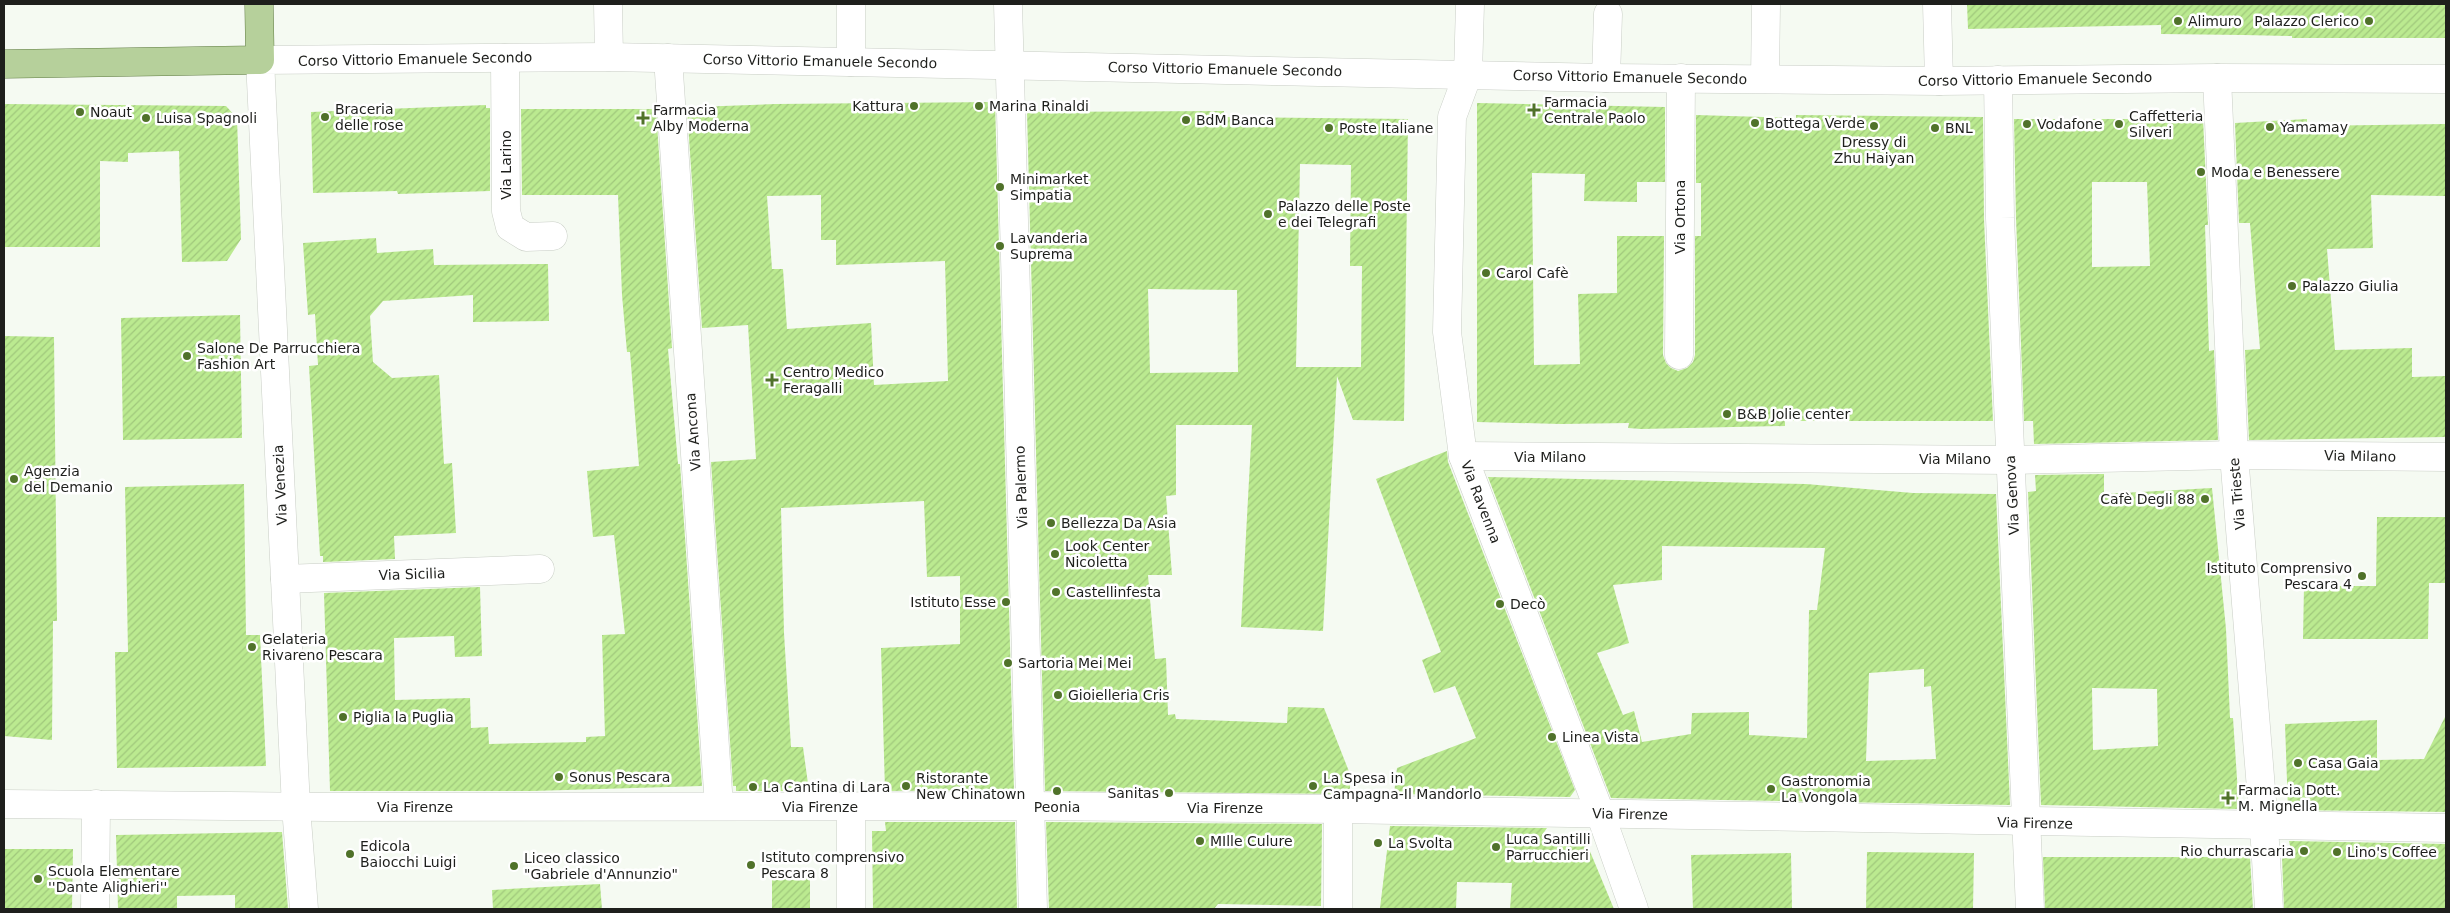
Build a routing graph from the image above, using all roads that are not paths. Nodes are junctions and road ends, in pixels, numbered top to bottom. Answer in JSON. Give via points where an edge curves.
{"nodes":[{"id":1,"x":259,"y":4,"type":"edge"},
{"id":2,"x":608,"y":4,"type":"edge"},
{"id":3,"x":851,"y":4,"type":"edge"},
{"id":4,"x":1008,"y":4,"type":"edge"},
{"id":5,"x":1470,"y":4,"type":"edge"},
{"id":6,"x":1766,"y":4,"type":"edge"},
{"id":7,"x":1937,"y":4,"type":"edge"},
{"id":8,"x":1608,"y":14,"type":"dead end"},
{"id":9,"x":609,"y":57,"type":"junction"},
{"id":10,"x":505,"y":58,"type":"junction"},
{"id":11,"x":668,"y":58,"type":"junction"},
{"id":12,"x":260,"y":60,"type":"junction"},
{"id":13,"x":851,"y":62,"type":"junction"},
{"id":14,"x":4,"y":64,"type":"edge"},
{"id":15,"x":1008,"y":65,"type":"junction"},
{"id":16,"x":1468,"y":74,"type":"junction"},
{"id":17,"x":1606,"y":78,"type":"junction"},
{"id":18,"x":1681,"y":78,"type":"junction"},
{"id":19,"x":2216,"y":78,"type":"junction"},
{"id":20,"x":1766,"y":79,"type":"junction"},
{"id":21,"x":2446,"y":79,"type":"edge"},
{"id":22,"x":1998,"y":80,"type":"junction"},
{"id":23,"x":1939,"y":81,"type":"junction"},
{"id":24,"x":553,"y":236,"type":"dead end"},
{"id":25,"x":1679,"y":355,"type":"dead end"},
{"id":26,"x":2234,"y":455,"type":"junction"},
{"id":27,"x":1463,"y":456,"type":"junction"},
{"id":28,"x":2446,"y":457,"type":"edge"},
{"id":29,"x":2010,"y":460,"type":"junction"},
{"id":30,"x":540,"y":569,"type":"dead end"},
{"id":31,"x":285,"y":579,"type":"junction"},
{"id":32,"x":4,"y":804,"type":"edge"},
{"id":33,"x":96,"y":804,"type":"junction"},
{"id":34,"x":718,"y":806,"type":"junction"},
{"id":35,"x":1031,"y":806,"type":"junction"},
{"id":36,"x":296,"y":807,"type":"junction"},
{"id":37,"x":851,"y":807,"type":"junction"},
{"id":38,"x":1338,"y":809,"type":"junction"},
{"id":39,"x":1600,"y":813,"type":"junction"},
{"id":40,"x":2026,"y":823,"type":"junction"},
{"id":41,"x":2264,"y":826,"type":"junction"},
{"id":42,"x":2446,"y":828,"type":"edge"},
{"id":43,"x":95,"y":909,"type":"edge"},
{"id":44,"x":304,"y":909,"type":"edge"},
{"id":45,"x":851,"y":909,"type":"edge"},
{"id":46,"x":1033,"y":909,"type":"edge"},
{"id":47,"x":1338,"y":909,"type":"edge"},
{"id":48,"x":1634,"y":909,"type":"edge"},
{"id":49,"x":2030,"y":909,"type":"edge"},
{"id":50,"x":2269,"y":909,"type":"edge"}],
"edges":[{"from":1,"to":12,"type":"main road"},
{"from":2,"to":9,"type":"street"},
{"from":3,"to":13,"type":"street"},
{"from":4,"to":15,"type":"street","name":"Via Palermo"},
{"from":5,"to":16,"type":"street","name":"Via Ravenna"},
{"from":6,"to":20,"type":"street"},
{"from":7,"to":23,"type":"street"},
{"from":8,"to":17,"type":"street"},
{"from":9,"to":10,"type":"street","name":"Corso Vittorio Emanuele Secondo"},
{"from":9,"to":11,"type":"street","name":"Corso Vittorio Emanuele Secondo"},
{"from":10,"to":12,"type":"street","name":"Corso Vittorio Emanuele Secondo"},
{"from":10,"to":24,"type":"street","name":"Via Larino","via":[[506,211],[510,227],[526,237]]},
{"from":11,"to":13,"type":"street","name":"Corso Vittorio Emanuele Secondo"},
{"from":11,"to":34,"type":"street","name":"Via Ancona"},
{"from":12,"to":14,"type":"main road","name":"Corso Vittorio Emanuele Secondo"},
{"from":12,"to":31,"type":"street","name":"Via Venezia"},
{"from":13,"to":15,"type":"street","name":"Corso Vittorio Emanuele Secondo"},
{"from":15,"to":16,"type":"street","name":"Corso Vittorio Emanuele Secondo"},
{"from":15,"to":35,"type":"street","name":"Via Palermo"},
{"from":16,"to":17,"type":"street","name":"Corso Vittorio Emanuele Secondo"},
{"from":16,"to":27,"type":"street","name":"Via Ravenna","via":[[1452,117],[1447,332]]},
{"from":17,"to":18,"type":"street","name":"Corso Vittorio Emanuele Secondo"},
{"from":18,"to":20,"type":"street","name":"Corso Vittorio Emanuele Secondo"},
{"from":18,"to":25,"type":"street","name":"Via Ortona"},
{"from":19,"to":21,"type":"street","name":"Corso Vittorio Emanuele Secondo"},
{"from":19,"to":22,"type":"street","name":"Corso Vittorio Emanuele Secondo"},
{"from":19,"to":26,"type":"street","name":"Via Trieste"},
{"from":20,"to":23,"type":"street","name":"Corso Vittorio Emanuele Secondo"},
{"from":22,"to":23,"type":"street","name":"Corso Vittorio Emanuele Secondo"},
{"from":22,"to":29,"type":"street","name":"Via Genova"},
{"from":26,"to":28,"type":"street","name":"Via Milano"},
{"from":26,"to":29,"type":"street","name":"Via Milano"},
{"from":26,"to":41,"type":"street","name":"Via Trieste"},
{"from":27,"to":29,"type":"street","name":"Via Milano"},
{"from":27,"to":39,"type":"street","name":"Via Ravenna"},
{"from":29,"to":40,"type":"street","name":"Via Genova"},
{"from":30,"to":31,"type":"street","name":"Via Sicilia"},
{"from":31,"to":36,"type":"street","name":"Via Venezia"},
{"from":32,"to":33,"type":"street","name":"Via Firenze"},
{"from":33,"to":36,"type":"street","name":"Via Firenze"},
{"from":33,"to":43,"type":"street"},
{"from":34,"to":36,"type":"street","name":"Via Firenze"},
{"from":34,"to":37,"type":"street","name":"Via Firenze"},
{"from":35,"to":37,"type":"street","name":"Via Firenze"},
{"from":35,"to":38,"type":"street","name":"Via Firenze"},
{"from":35,"to":46,"type":"street","name":"Via Palermo"},
{"from":36,"to":44,"type":"street","name":"Via Venezia"},
{"from":37,"to":45,"type":"street"},
{"from":38,"to":39,"type":"street","name":"Via Firenze"},
{"from":38,"to":47,"type":"street"},
{"from":39,"to":40,"type":"street","name":"Via Firenze"},
{"from":39,"to":48,"type":"street","name":"Via Ravenna"},
{"from":40,"to":41,"type":"street","name":"Via Firenze"},
{"from":40,"to":49,"type":"street","name":"Via Genova"},
{"from":41,"to":42,"type":"street","name":"Via Firenze"},
{"from":41,"to":50,"type":"street","name":"Via Trieste"}]}
